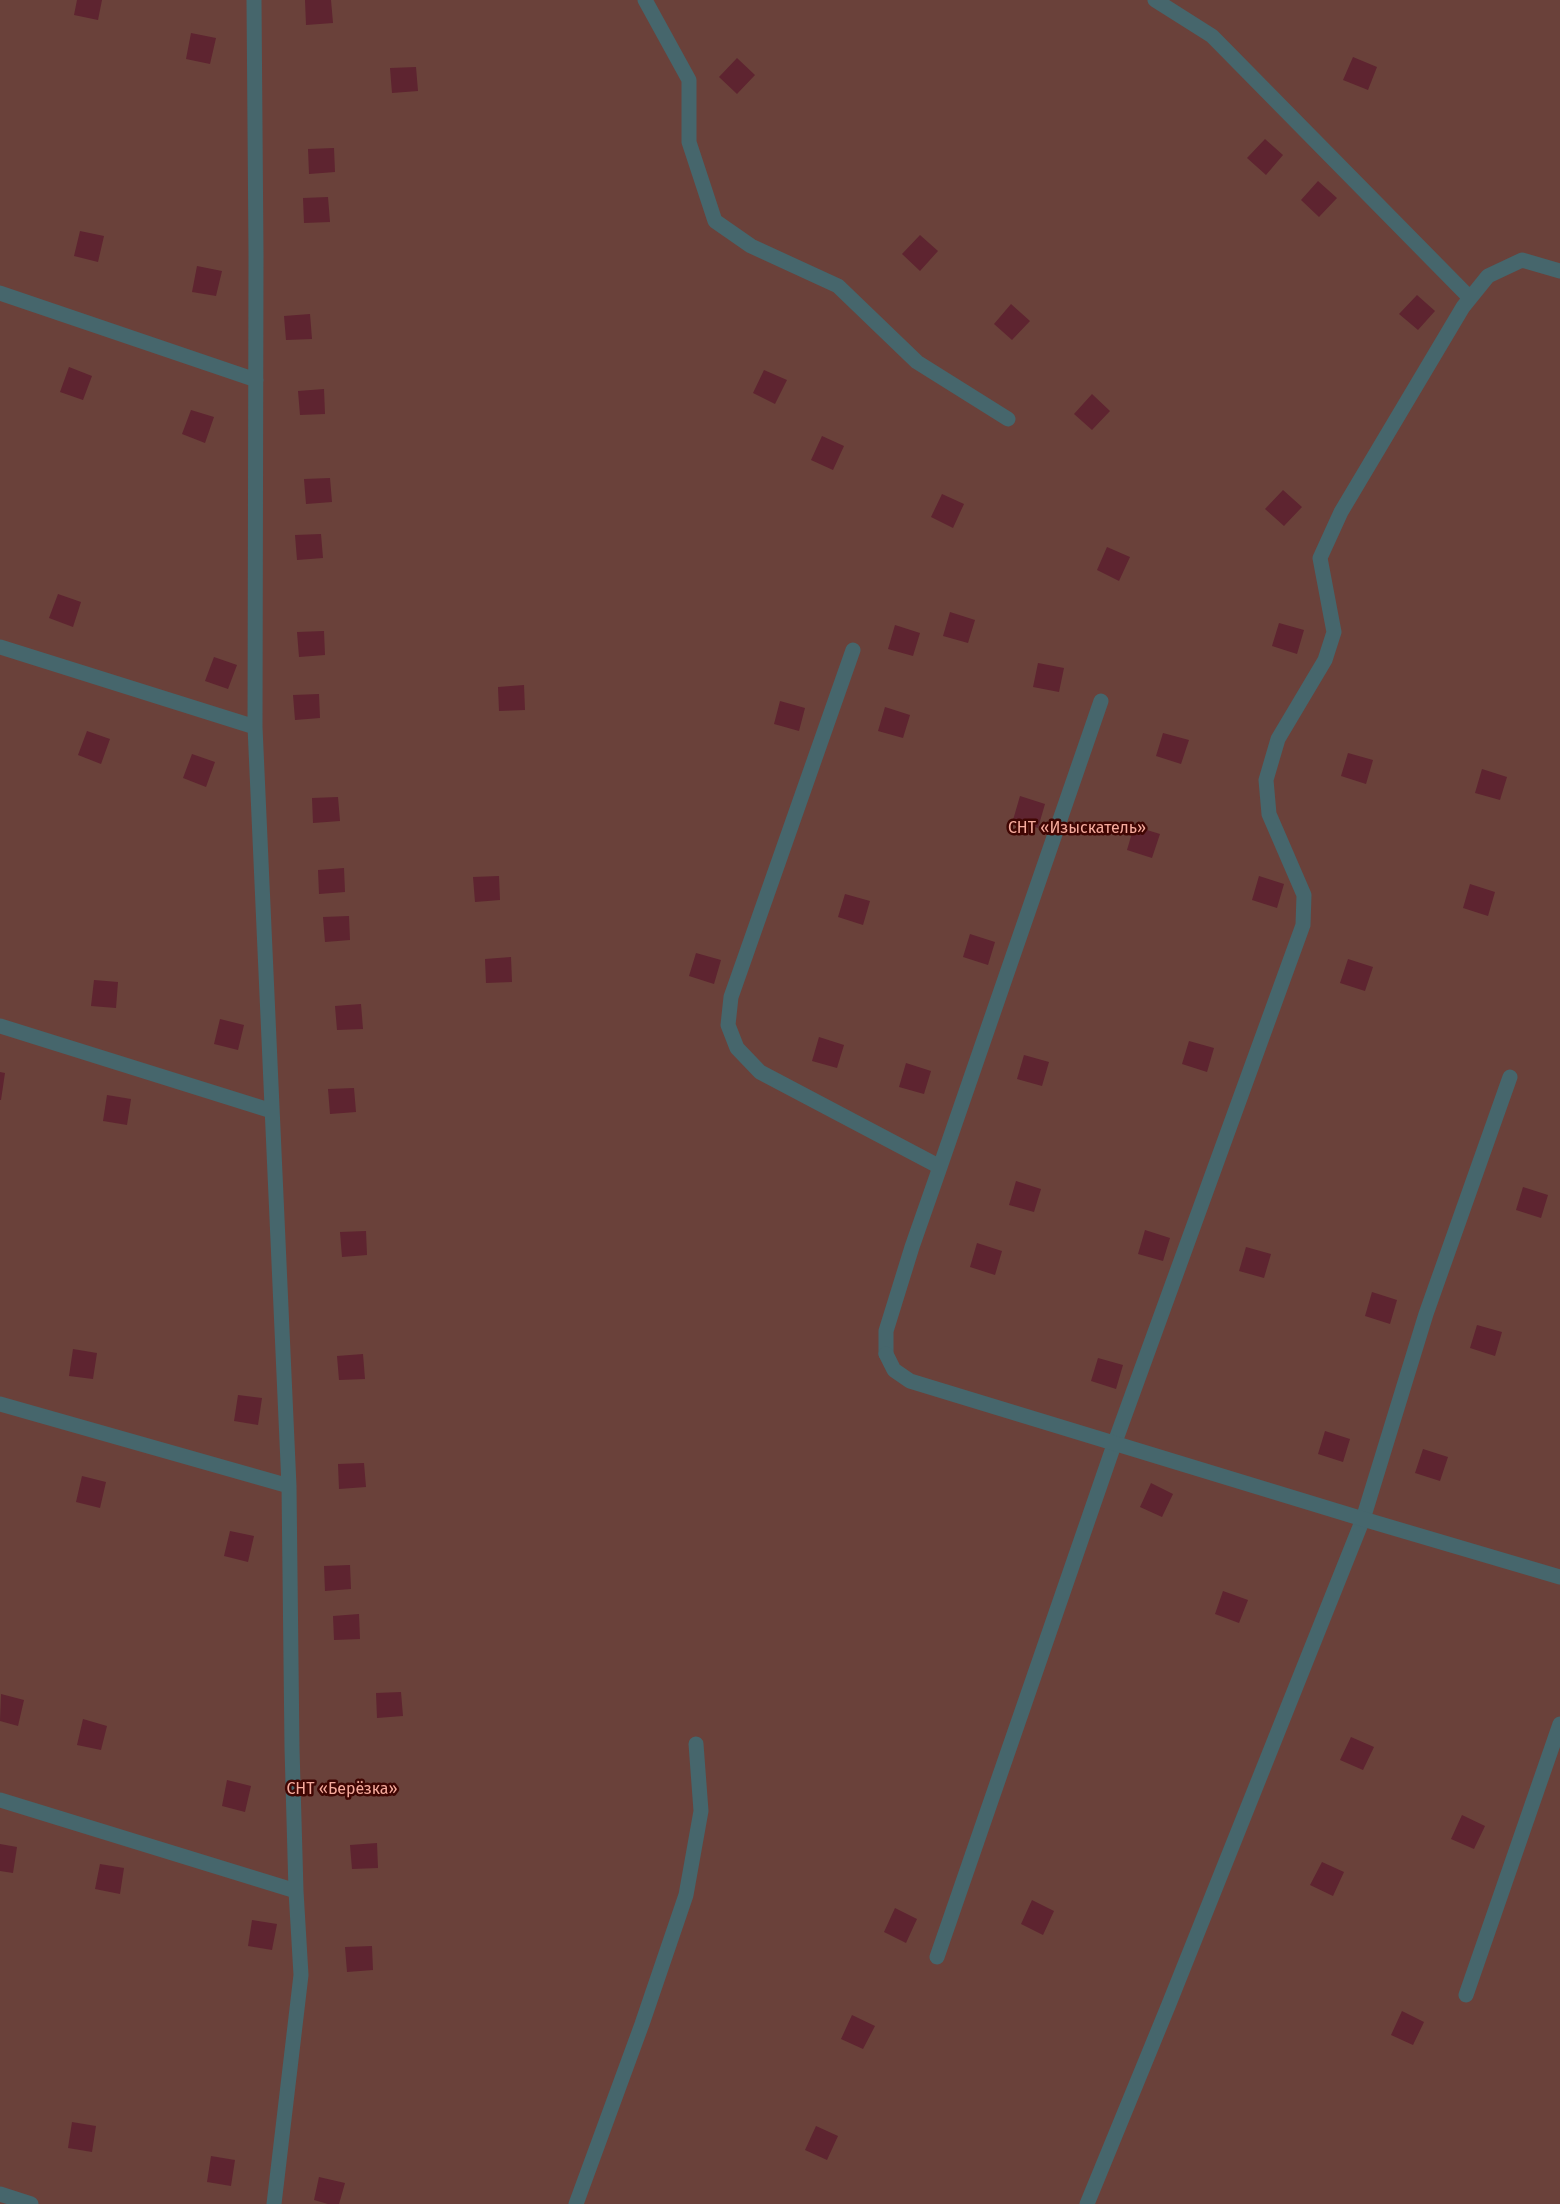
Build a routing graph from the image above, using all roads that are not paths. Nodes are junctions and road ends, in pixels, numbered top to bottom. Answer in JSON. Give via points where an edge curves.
{"nodes":[{"id":1,"x":254,"y":0,"type":"edge"},
{"id":2,"x":645,"y":0,"type":"edge"},
{"id":3,"x":1155,"y":0,"type":"edge"},
{"id":4,"x":1560,"y":271,"type":"edge"},
{"id":5,"x":0,"y":293,"type":"edge"},
{"id":6,"x":1470,"y":298,"type":"junction"},
{"id":7,"x":256,"y":380,"type":"junction"},
{"id":8,"x":1008,"y":419,"type":"dead end"},
{"id":9,"x":0,"y":647,"type":"edge"},
{"id":10,"x":853,"y":650,"type":"dead end"},
{"id":11,"x":1101,"y":701,"type":"dead end"},
{"id":12,"x":255,"y":728,"type":"junction"},
{"id":13,"x":0,"y":1026,"type":"edge"},
{"id":14,"x":1510,"y":1077,"type":"dead end"},
{"id":15,"x":272,"y":1111,"type":"junction"},
{"id":16,"x":940,"y":1167,"type":"junction"},
{"id":17,"x":0,"y":1404,"type":"edge"},
{"id":18,"x":1115,"y":1442,"type":"junction"},
{"id":19,"x":289,"y":1486,"type":"junction"},
{"id":20,"x":1363,"y":1519,"type":"junction"},
{"id":21,"x":1560,"y":1577,"type":"edge"},
{"id":22,"x":1560,"y":1724,"type":"edge"},
{"id":23,"x":696,"y":1744,"type":"dead end"},
{"id":24,"x":0,"y":1800,"type":"edge"},
{"id":25,"x":296,"y":1891,"type":"junction"},
{"id":26,"x":937,"y":1957,"type":"dead end"},
{"id":27,"x":1466,"y":1995,"type":"dead end"},
{"id":28,"x":0,"y":2194,"type":"edge"},
{"id":29,"x":31,"y":2204,"type":"edge"},
{"id":30,"x":274,"y":2204,"type":"edge"},
{"id":31,"x":576,"y":2204,"type":"edge"},
{"id":32,"x":1087,"y":2204,"type":"edge"}],
"edges":[{"from":1,"to":7,"type":"street"},
{"from":2,"to":8,"type":"street","via":[[689,80],[689,142],[715,221],[751,246],[838,286],[917,362]]},
{"from":3,"to":6,"type":"street","via":[[1212,36]]},
{"from":4,"to":6,"type":"street","via":[[1522,260],[1488,276]]},
{"from":5,"to":7,"type":"street"},
{"from":6,"to":18,"type":"street","via":[[1341,512],[1320,558],[1334,632],[1325,660],[1278,739],[1266,780],[1269,814],[1304,895],[1303,925]]},
{"from":7,"to":12,"type":"street"},
{"from":9,"to":12,"type":"street"},
{"from":10,"to":16,"type":"street","via":[[731,997],[728,1025],[737,1048],[760,1072]]},
{"from":11,"to":16,"type":"street"},
{"from":12,"to":15,"type":"street"},
{"from":13,"to":15,"type":"street"},
{"from":14,"to":20,"type":"street","via":[[1426,1314]]},
{"from":15,"to":19,"type":"street"},
{"from":16,"to":18,"type":"street","via":[[886,1331],[886,1353],[894,1370],[910,1382]]},
{"from":17,"to":19,"type":"street"},
{"from":18,"to":20,"type":"street"},
{"from":18,"to":26,"type":"street"},
{"from":19,"to":25,"type":"street"},
{"from":20,"to":21,"type":"street"},
{"from":20,"to":32,"type":"street"},
{"from":22,"to":27,"type":"street"},
{"from":23,"to":31,"type":"street","via":[[701,1811],[686,1895]]},
{"from":24,"to":25,"type":"street"},
{"from":25,"to":30,"type":"street","via":[[301,1975]]},
{"from":28,"to":29,"type":"street"}]}
